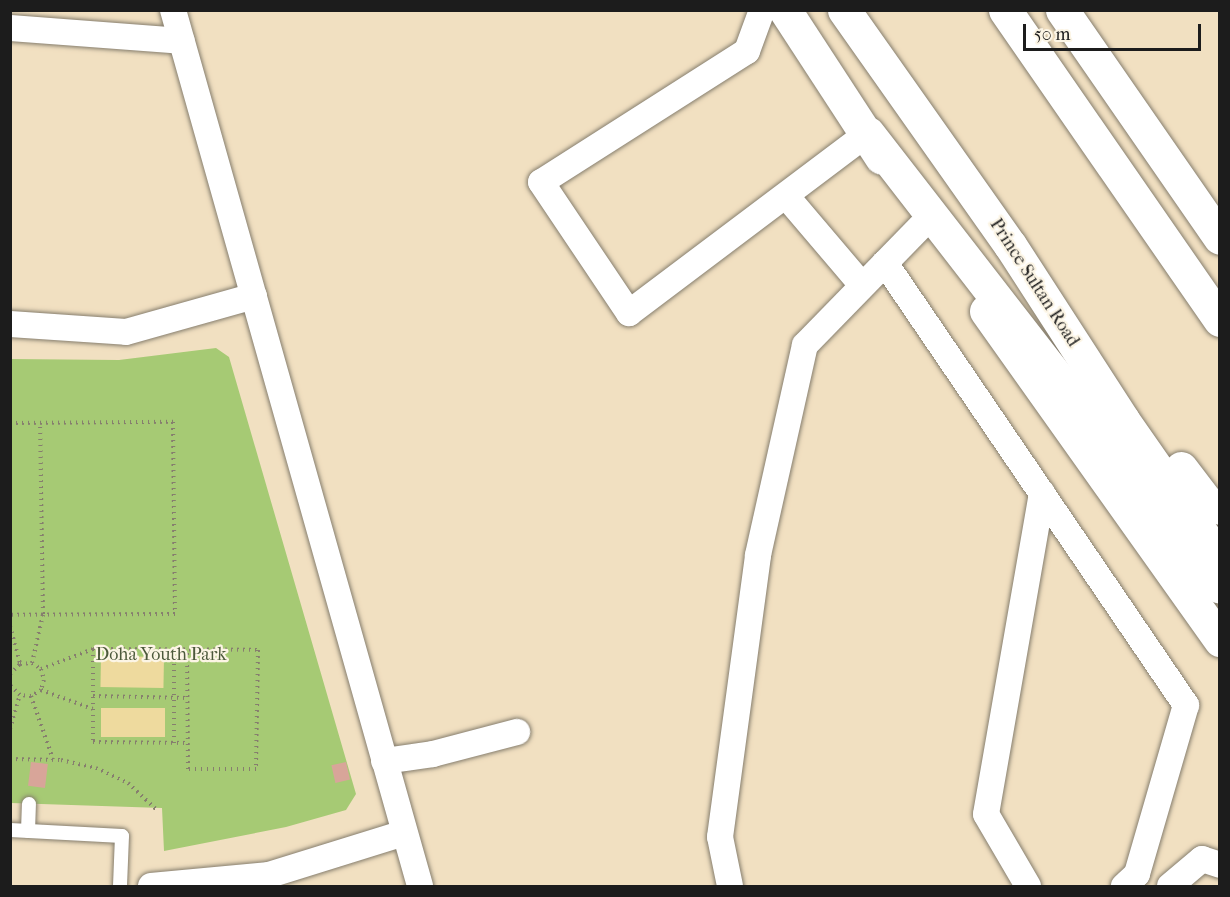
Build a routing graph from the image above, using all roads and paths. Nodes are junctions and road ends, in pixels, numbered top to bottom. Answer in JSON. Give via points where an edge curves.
{"nodes":[{"id":1,"x":173,"y":10,"type":"edge"},
{"id":2,"x":762,"y":10,"type":"edge"},
{"id":3,"x":785,"y":10,"type":"edge"},
{"id":4,"x":844,"y":10,"type":"edge"},
{"id":5,"x":1005,"y":10,"type":"edge"},
{"id":6,"x":1062,"y":10,"type":"edge"},
{"id":7,"x":10,"y":28,"type":"edge"},
{"id":8,"x":182,"y":41,"type":"junction"},
{"id":9,"x":1128,"y":107,"type":"junction"},
{"id":10,"x":868,"y":133,"type":"junction"},
{"id":11,"x":1102,"y":149,"type":"junction"},
{"id":12,"x":787,"y":197,"type":"junction"},
{"id":13,"x":921,"y":226,"type":"junction"},
{"id":14,"x":1220,"y":238,"type":"edge"},
{"id":15,"x":1010,"y":245,"type":"junction"},
{"id":16,"x":1220,"y":260,"type":"edge"},
{"id":17,"x":885,"y":262,"type":"junction"},
{"id":18,"x":861,"y":284,"type":"junction"},
{"id":19,"x":254,"y":296,"type":"junction"},
{"id":20,"x":1220,"y":320,"type":"edge"},
{"id":21,"x":10,"y":324,"type":"edge"},
{"id":22,"x":1220,"y":346,"type":"edge"},
{"id":23,"x":10,"y":423,"type":"edge"},
{"id":24,"x":40,"y":423,"type":"junction"},
{"id":25,"x":1042,"y":493,"type":"junction"},
{"id":26,"x":1220,"y":508,"type":"edge"},
{"id":27,"x":1220,"y":559,"type":"edge"},
{"id":28,"x":1220,"y":586,"type":"edge"},
{"id":29,"x":43,"y":614,"type":"junction"},
{"id":30,"x":10,"y":615,"type":"edge"},
{"id":31,"x":10,"y":626,"type":"edge"},
{"id":32,"x":1220,"y":640,"type":"edge"},
{"id":33,"x":93,"y":649,"type":"junction"},
{"id":34,"x":174,"y":650,"type":"junction"},
{"id":35,"x":187,"y":650,"type":"junction"},
{"id":36,"x":20,"y":663,"type":"junction"},
{"id":37,"x":32,"y":663,"type":"junction"},
{"id":38,"x":41,"y":669,"type":"junction"},
{"id":39,"x":11,"y":672,"type":"edge"},
{"id":40,"x":11,"y":687,"type":"edge"},
{"id":41,"x":40,"y":690,"type":"junction"},
{"id":42,"x":20,"y":695,"type":"junction"},
{"id":43,"x":31,"y":696,"type":"junction"},
{"id":44,"x":93,"y":696,"type":"junction"},
{"id":45,"x":174,"y":697,"type":"junction"},
{"id":46,"x":188,"y":698,"type":"junction"},
{"id":47,"x":93,"y":709,"type":"junction"},
{"id":48,"x":10,"y":729,"type":"edge"},
{"id":49,"x":517,"y":732,"type":"dead end"},
{"id":50,"x":174,"y":743,"type":"junction"},
{"id":51,"x":188,"y":743,"type":"junction"},
{"id":52,"x":10,"y":759,"type":"edge"},
{"id":53,"x":53,"y":759,"type":"junction"},
{"id":54,"x":384,"y":761,"type":"junction"},
{"id":55,"x":29,"y":804,"type":"dead end"},
{"id":56,"x":158,"y":811,"type":"dead end"},
{"id":57,"x":10,"y":830,"type":"edge"},
{"id":58,"x":28,"y":831,"type":"junction"},
{"id":59,"x":404,"y":833,"type":"junction"},
{"id":60,"x":1220,"y":865,"type":"edge"},
{"id":61,"x":120,"y":886,"type":"edge"},
{"id":62,"x":151,"y":886,"type":"edge"},
{"id":63,"x":420,"y":886,"type":"edge"},
{"id":64,"x":730,"y":886,"type":"edge"},
{"id":65,"x":1028,"y":886,"type":"edge"},
{"id":66,"x":1124,"y":886,"type":"edge"},
{"id":67,"x":1170,"y":886,"type":"edge"}],
"edges":[{"from":1,"to":8,"type":"street"},
{"from":2,"to":12,"type":"street","via":[[747,51],[542,182],[629,313]]},
{"from":3,"to":10,"type":"main road"},
{"from":4,"to":15,"type":"main road","name":"Prince Sultan Road"},
{"from":5,"to":11,"type":"main road"},
{"from":6,"to":9,"type":"main road"},
{"from":7,"to":8,"type":"street"},
{"from":8,"to":19,"type":"street"},
{"from":9,"to":14,"type":"main road"},
{"from":9,"to":16,"type":"main road"},
{"from":10,"to":12,"type":"street"},
{"from":10,"to":13,"type":"main road"},
{"from":10,"to":28,"type":"main road"},
{"from":11,"to":20,"type":"main road"},
{"from":11,"to":22,"type":"main road","via":[[1175,279]]},
{"from":12,"to":18,"type":"street"},
{"from":13,"to":17,"type":"street"},
{"from":13,"to":32,"type":"main road","via":[[1010,343]]},
{"from":15,"to":26,"type":"main road","via":[[1207,502]]},
{"from":15,"to":27,"type":"main road","name":"Prince Sultan Road","via":[[1123,420]]},
{"from":17,"to":18,"type":"street"},
{"from":17,"to":25,"type":"street"},
{"from":18,"to":64,"type":"street","via":[[805,345],[758,555],[720,837]]},
{"from":19,"to":21,"type":"street","via":[[126,332]]},
{"from":19,"to":54,"type":"street"},
{"from":23,"to":24,"type":"path"},
{"from":24,"to":29,"type":"path"},
{"from":24,"to":29,"type":"path","via":[[173,422],[175,614]]},
{"from":25,"to":65,"type":"street","via":[[986,814]]},
{"from":25,"to":66,"type":"street","via":[[1186,705],[1137,874]]},
{"from":29,"to":30,"type":"path"},
{"from":29,"to":37,"type":"path"},
{"from":31,"to":36,"type":"path"},
{"from":33,"to":34,"type":"path"},
{"from":33,"to":38,"type":"path"},
{"from":33,"to":44,"type":"path"},
{"from":34,"to":35,"type":"path"},
{"from":34,"to":45,"type":"path"},
{"from":35,"to":46,"type":"path"},
{"from":35,"to":51,"type":"path","via":[[258,650],[256,769],[188,770]]},
{"from":36,"to":37,"type":"path"},
{"from":36,"to":39,"type":"path"},
{"from":37,"to":38,"type":"path"},
{"from":38,"to":41,"type":"path","via":[[44,680]]},
{"from":40,"to":42,"type":"path"},
{"from":41,"to":43,"type":"path"},
{"from":41,"to":47,"type":"path"},
{"from":42,"to":43,"type":"path"},
{"from":42,"to":48,"type":"path"},
{"from":43,"to":53,"type":"path"},
{"from":44,"to":45,"type":"path"},
{"from":44,"to":47,"type":"path"},
{"from":45,"to":46,"type":"path"},
{"from":45,"to":50,"type":"path"},
{"from":46,"to":51,"type":"path"},
{"from":47,"to":50,"type":"path","via":[[93,742]]},
{"from":49,"to":54,"type":"street","via":[[433,754]]},
{"from":50,"to":51,"type":"path"},
{"from":52,"to":53,"type":"path"},
{"from":53,"to":56,"type":"path","via":[[96,768],[128,783]]},
{"from":54,"to":59,"type":"street"},
{"from":55,"to":58,"type":"lane"},
{"from":57,"to":58,"type":"lane"},
{"from":58,"to":61,"type":"lane","via":[[122,836]]},
{"from":59,"to":62,"type":"street","via":[[269,875]]},
{"from":59,"to":63,"type":"street"},
{"from":60,"to":67,"type":"street","via":[[1202,859]]}]}
